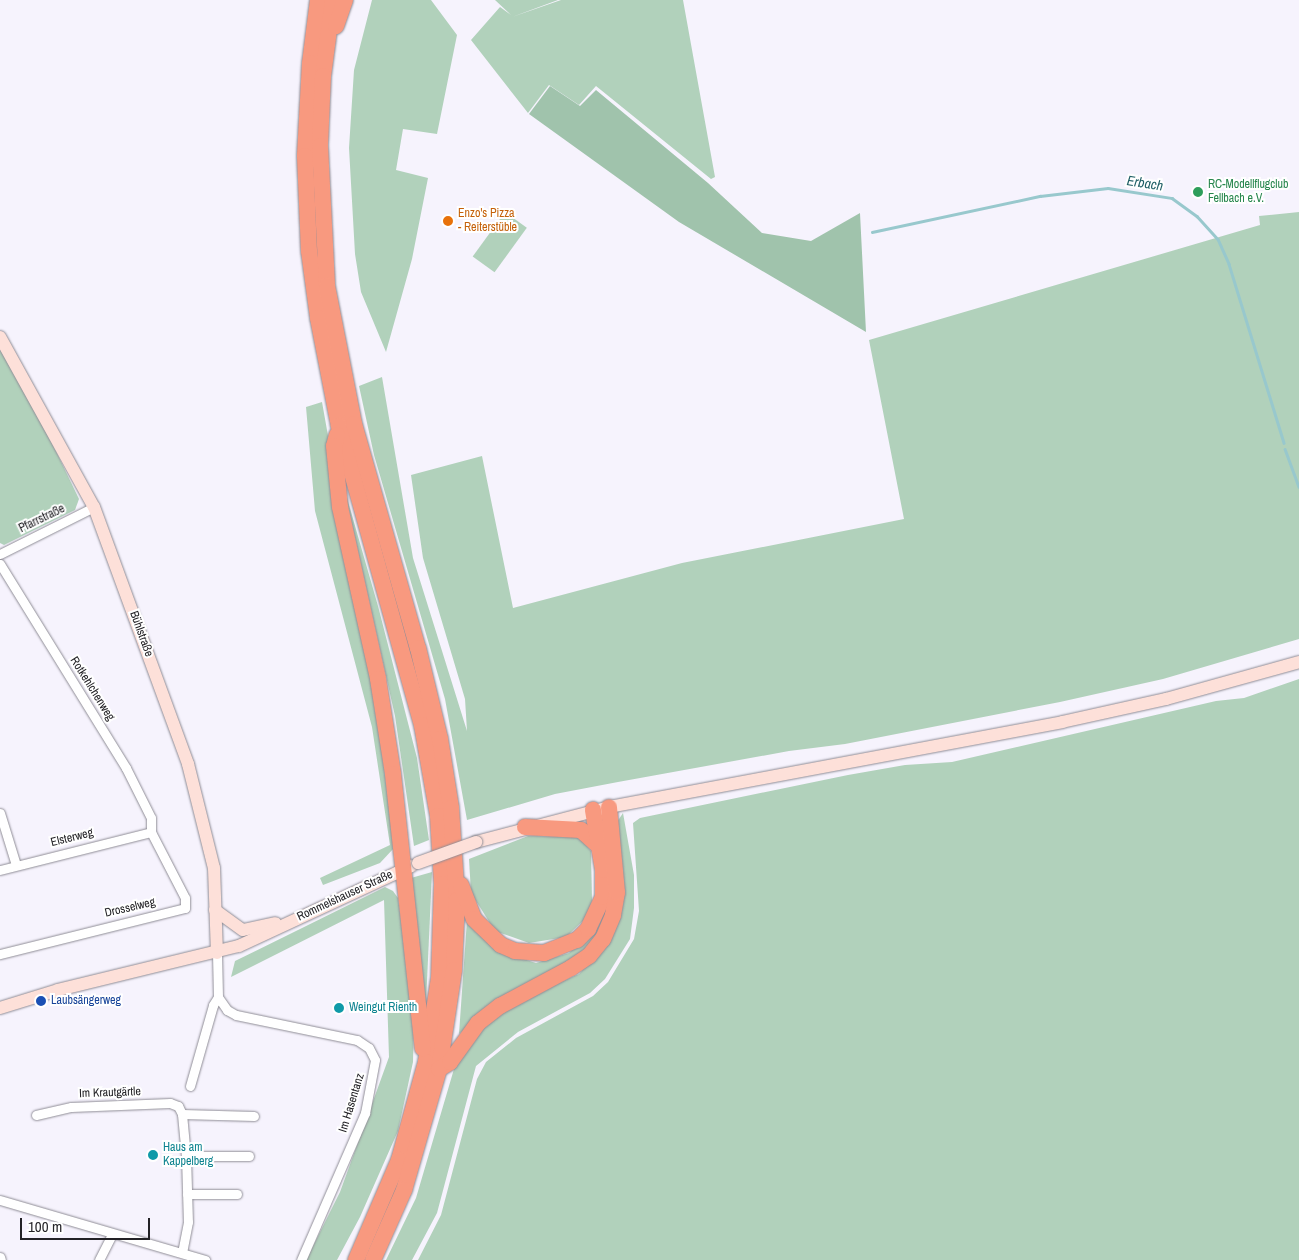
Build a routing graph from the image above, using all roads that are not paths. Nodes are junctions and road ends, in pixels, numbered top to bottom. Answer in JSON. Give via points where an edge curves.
{"nodes":[{"id":1,"x":318,"y":0,"type":"edge"},
{"id":2,"x":333,"y":0,"type":"edge"},
{"id":3,"x":345,"y":0,"type":"edge"},
{"id":4,"x":326,"y":56,"type":"junction"},
{"id":5,"x":0,"y":337,"type":"edge"},
{"id":6,"x":339,"y":426,"type":"junction"},
{"id":7,"x":94,"y":507,"type":"junction"},
{"id":8,"x":0,"y":554,"type":"edge"},
{"id":9,"x":0,"y":564,"type":"edge"},
{"id":10,"x":1299,"y":662,"type":"edge"},
{"id":11,"x":601,"y":809,"type":"junction"},
{"id":12,"x":0,"y":813,"type":"edge"},
{"id":13,"x":525,"y":827,"type":"junction"},
{"id":14,"x":151,"y":832,"type":"junction"},
{"id":15,"x":600,"y":847,"type":"junction"},
{"id":16,"x":16,"y":865,"type":"junction"},
{"id":17,"x":402,"y":869,"type":"junction"},
{"id":18,"x":0,"y":870,"type":"edge"},
{"id":19,"x":456,"y":874,"type":"junction"},
{"id":20,"x":322,"y":906,"type":"junction"},
{"id":21,"x":215,"y":910,"type":"junction"},
{"id":22,"x":217,"y":953,"type":"junction"},
{"id":23,"x":0,"y":954,"type":"edge"},
{"id":24,"x":218,"y":997,"type":"junction"},
{"id":25,"x":0,"y":1008,"type":"edge"},
{"id":26,"x":433,"y":1066,"type":"junction"},
{"id":27,"x":190,"y":1086,"type":"dead end"},
{"id":28,"x":182,"y":1114,"type":"junction"},
{"id":29,"x":36,"y":1116,"type":"dead end"},
{"id":30,"x":254,"y":1116,"type":"dead end"},
{"id":31,"x":186,"y":1156,"type":"junction"},
{"id":32,"x":249,"y":1156,"type":"dead end"},
{"id":33,"x":187,"y":1194,"type":"junction"},
{"id":34,"x":237,"y":1194,"type":"dead end"},
{"id":35,"x":0,"y":1200,"type":"edge"},
{"id":36,"x":112,"y":1235,"type":"junction"},
{"id":37,"x":182,"y":1252,"type":"junction"},
{"id":38,"x":99,"y":1260,"type":"edge"},
{"id":39,"x":202,"y":1260,"type":"edge"},
{"id":40,"x":301,"y":1260,"type":"edge"},
{"id":41,"x":356,"y":1260,"type":"edge"},
{"id":42,"x":373,"y":1260,"type":"edge"}],
"edges":[{"from":1,"to":6,"type":"highway","via":[[307,102],[306,203],[318,318]]},
{"from":2,"to":4,"type":"highway"},
{"from":3,"to":4,"type":"highway"},
{"from":4,"to":19,"type":"highway","via":[[320,170],[324,256],[333,324],[359,446],[433,709],[448,785]]},
{"from":5,"to":7,"type":"main road","name":"Bühlstraße"},
{"from":6,"to":17,"type":"highway","via":[[334,446],[340,507],[378,679],[393,774]]},
{"from":6,"to":26,"type":"highway","via":[[411,678],[436,801],[442,864],[442,932]]},
{"from":7,"to":8,"type":"street","name":"Pfarrstraße"},
{"from":7,"to":21,"type":"main road","name":"Bühlstraße","via":[[188,764],[212,851]]},
{"from":9,"to":14,"type":"street","name":"Rotkehlchenweg","via":[[126,768],[151,818]]},
{"from":10,"to":11,"type":"main road","name":"Rommelshauser Straße","via":[[1166,699],[1071,720]]},
{"from":11,"to":13,"type":"main road","name":"Rommelshauser Straße"},
{"from":11,"to":15,"type":"highway"},
{"from":11,"to":26,"type":"highway","via":[[617,892],[613,915],[603,939],[589,956],[572,968],[500,1006],[478,1022],[450,1062]]},
{"from":12,"to":16,"type":"street"},
{"from":13,"to":15,"type":"highway","via":[[581,830]]},
{"from":13,"to":17,"type":"main road","name":"Rommelshauser Straße","bridge":true},
{"from":14,"to":16,"type":"street","name":"Elsterweg"},
{"from":14,"to":23,"type":"street","name":"Drosselweg","via":[[185,898],[185,908]]},
{"from":15,"to":19,"type":"highway","via":[[603,897],[598,912],[577,940],[544,953],[515,951],[489,936],[474,919]]},
{"from":16,"to":18,"type":"street","name":"Elsterweg"},
{"from":17,"to":20,"type":"main road","name":"Rommelshauser Straße"},
{"from":17,"to":26,"type":"highway","via":[[419,998],[421,1043]]},
{"from":19,"to":26,"type":"highway","via":[[454,970]]},
{"from":20,"to":21,"type":"main road","via":[[261,928],[243,930]]},
{"from":20,"to":22,"type":"main road","name":"Rommelshauser Straße","via":[[261,937]]},
{"from":21,"to":22,"type":"main road","name":"Bühlstraße"},
{"from":22,"to":24,"type":"street"},
{"from":22,"to":25,"type":"main road","name":"Rommelshauser Straße","via":[[58,990]]},
{"from":24,"to":27,"type":"street"},
{"from":24,"to":40,"type":"street","name":"Im Hasentanz","via":[[222,1005],[236,1015],[357,1040],[369,1048],[376,1060],[365,1113]]},
{"from":26,"to":41,"type":"highway","via":[[399,1160]]},
{"from":26,"to":42,"type":"highway","via":[[404,1190]]},
{"from":28,"to":29,"type":"street","name":"Im Krautgärtle","via":[[178,1106],[170,1103],[71,1106]]},
{"from":28,"to":30,"type":"street","name":"Im Krautgärtle"},
{"from":28,"to":31,"type":"street"},
{"from":31,"to":32,"type":"street"},
{"from":31,"to":33,"type":"street"},
{"from":33,"to":34,"type":"street"},
{"from":33,"to":37,"type":"street","via":[[188,1222]]},
{"from":35,"to":36,"type":"street"},
{"from":36,"to":37,"type":"street"},
{"from":36,"to":38,"type":"street"},
{"from":37,"to":39,"type":"street"}]}
